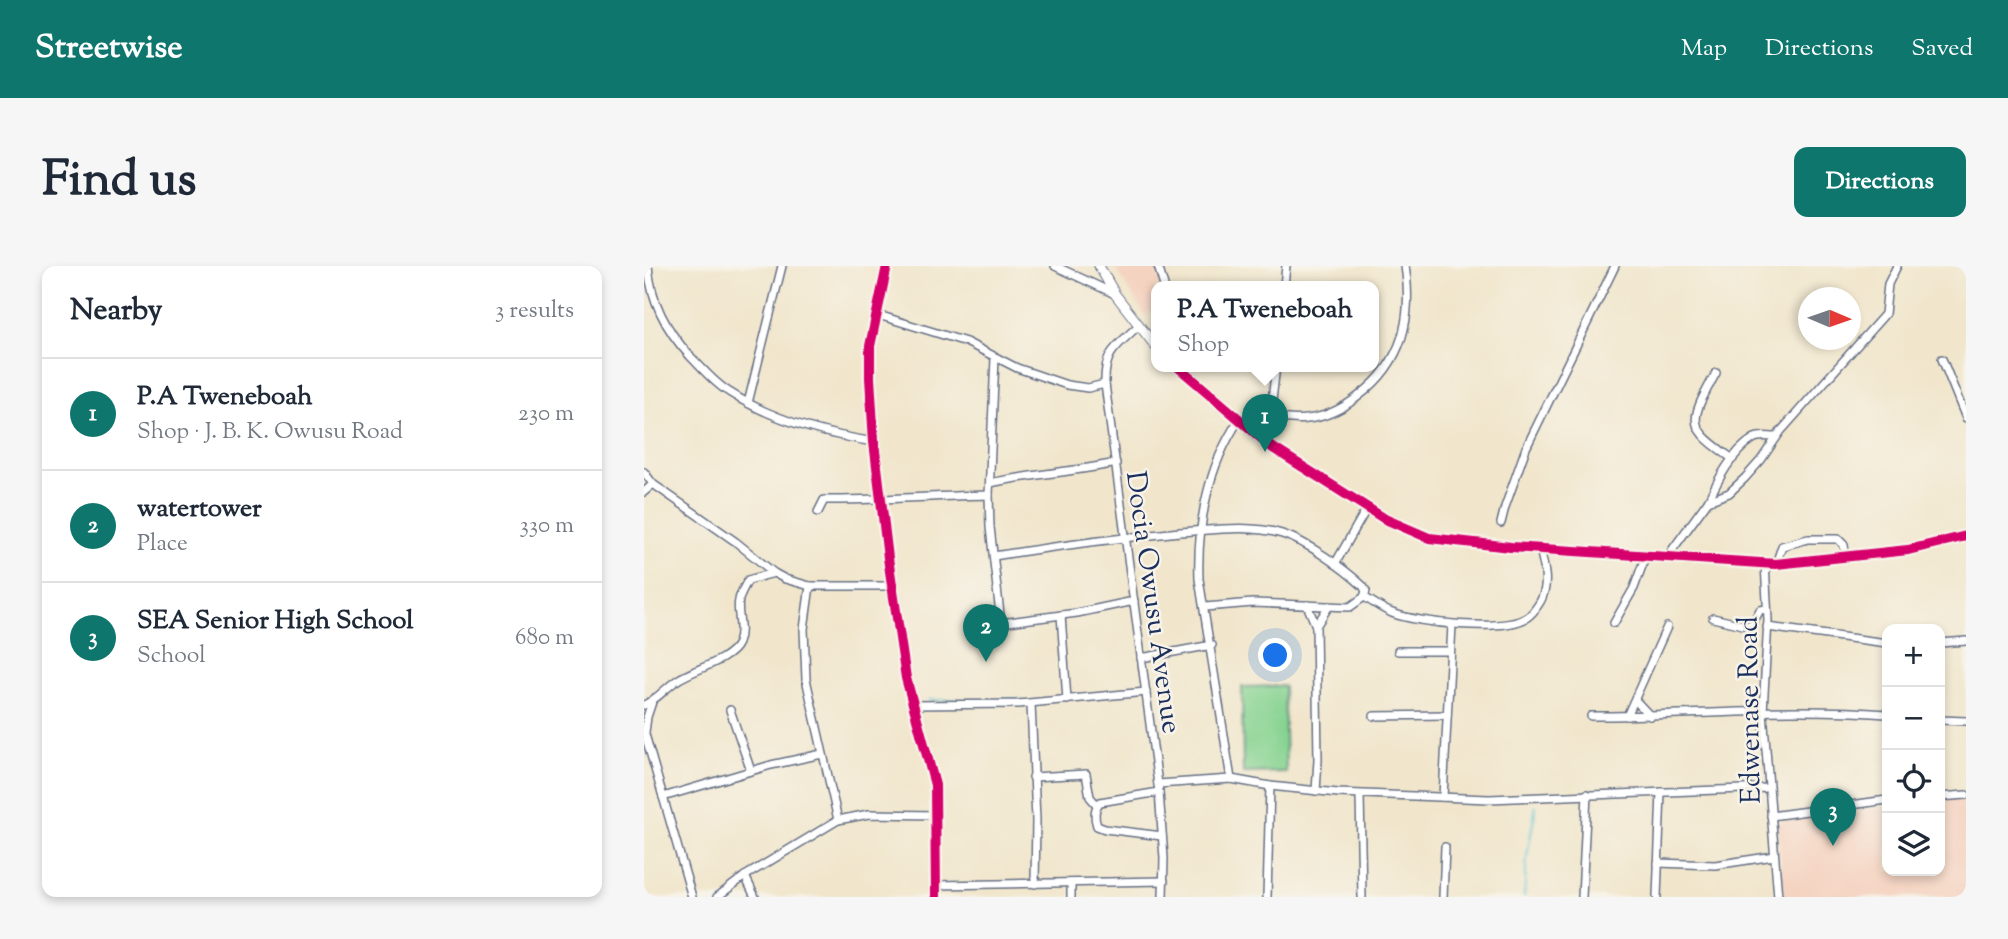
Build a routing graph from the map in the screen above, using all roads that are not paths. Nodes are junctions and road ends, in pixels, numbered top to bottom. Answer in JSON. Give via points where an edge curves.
{"nodes":[{"id":1,"x":648,"y":266,"type":"edge"},
{"id":2,"x":782,"y":266,"type":"edge"},
{"id":3,"x":887,"y":266,"type":"edge"},
{"id":4,"x":1055,"y":266,"type":"edge"},
{"id":5,"x":1099,"y":266,"type":"edge"},
{"id":6,"x":1405,"y":266,"type":"edge"},
{"id":7,"x":1615,"y":266,"type":"edge"},
{"id":8,"x":1897,"y":266,"type":"edge"},
{"id":9,"x":1115,"y":295,"type":"junction"},
{"id":10,"x":875,"y":314,"type":"junction"},
{"id":11,"x":1138,"y":326,"type":"junction"},
{"id":12,"x":1151,"y":340,"type":"edge"},
{"id":13,"x":995,"y":358,"type":"junction"},
{"id":14,"x":1942,"y":359,"type":"dead end"},
{"id":15,"x":1184,"y":372,"type":"edge"},
{"id":16,"x":1274,"y":372,"type":"edge"},
{"id":17,"x":1716,"y":373,"type":"dead end"},
{"id":18,"x":1105,"y":384,"type":"junction"},
{"id":19,"x":748,"y":403,"type":"junction"},
{"id":20,"x":1270,"y":416,"type":"junction"},
{"id":21,"x":1966,"y":418,"type":"edge"},
{"id":22,"x":1238,"y":420,"type":"junction"},
{"id":23,"x":1776,"y":437,"type":"junction"},
{"id":24,"x":874,"y":442,"type":"junction"},
{"id":25,"x":1267,"y":443,"type":"junction"},
{"id":26,"x":1733,"y":460,"type":"junction"},
{"id":27,"x":1116,"y":463,"type":"junction"},
{"id":28,"x":644,"y":472,"type":"edge"},
{"id":29,"x":990,"y":483,"type":"junction"},
{"id":30,"x":653,"y":484,"type":"junction"},
{"id":31,"x":644,"y":492,"type":"edge"},
{"id":32,"x":989,"y":495,"type":"junction"},
{"id":33,"x":881,"y":498,"type":"junction"},
{"id":34,"x":1709,"y":500,"type":"junction"},
{"id":35,"x":1367,"y":508,"type":"junction"},
{"id":36,"x":817,"y":512,"type":"dead end"},
{"id":37,"x":1501,"y":523,"type":"dead end"},
{"id":38,"x":1201,"y":531,"type":"junction"},
{"id":39,"x":1966,"y":536,"type":"edge"},
{"id":40,"x":1125,"y":538,"type":"junction"},
{"id":41,"x":1540,"y":549,"type":"junction"},
{"id":42,"x":1646,"y":555,"type":"junction"},
{"id":43,"x":993,"y":556,"type":"junction"},
{"id":44,"x":1667,"y":557,"type":"junction"},
{"id":45,"x":1846,"y":558,"type":"junction"},
{"id":46,"x":1335,"y":564,"type":"junction"},
{"id":47,"x":1765,"y":564,"type":"junction"},
{"id":48,"x":1776,"y":564,"type":"junction"},
{"id":49,"x":774,"y":573,"type":"junction"},
{"id":50,"x":810,"y":586,"type":"junction"},
{"id":51,"x":892,"y":586,"type":"junction"},
{"id":52,"x":1364,"y":597,"type":"junction"},
{"id":53,"x":1134,"y":601,"type":"junction"},
{"id":54,"x":1307,"y":605,"type":"junction"},
{"id":55,"x":1329,"y":606,"type":"junction"},
{"id":56,"x":1205,"y":607,"type":"junction"},
{"id":57,"x":1767,"y":608,"type":"junction"},
{"id":58,"x":1061,"y":615,"type":"junction"},
{"id":59,"x":1713,"y":618,"type":"dead end"},
{"id":60,"x":1614,"y":623,"type":"dead end"},
{"id":61,"x":1452,"y":625,"type":"junction"},
{"id":62,"x":1316,"y":626,"type":"junction"},
{"id":63,"x":1667,"y":627,"type":"dead end"},
{"id":64,"x":1767,"y":627,"type":"junction"},
{"id":65,"x":1966,"y":641,"type":"edge"},
{"id":66,"x":1882,"y":642,"type":"edge"},
{"id":67,"x":1945,"y":643,"type":"edge"},
{"id":68,"x":1212,"y":645,"type":"junction"},
{"id":69,"x":1398,"y":651,"type":"dead end"},
{"id":70,"x":1450,"y":651,"type":"junction"},
{"id":71,"x":1142,"y":658,"type":"junction"},
{"id":72,"x":1146,"y":692,"type":"junction"},
{"id":73,"x":1067,"y":700,"type":"junction"},
{"id":74,"x":1635,"y":700,"type":"junction"},
{"id":75,"x":652,"y":702,"type":"junction"},
{"id":76,"x":1031,"y":704,"type":"junction"},
{"id":77,"x":644,"y":705,"type":"edge"},
{"id":78,"x":912,"y":705,"type":"junction"},
{"id":79,"x":730,"y":710,"type":"dead end"},
{"id":80,"x":1763,"y":712,"type":"junction"},
{"id":81,"x":1882,"y":714,"type":"edge"},
{"id":82,"x":1447,"y":715,"type":"junction"},
{"id":83,"x":1374,"y":716,"type":"dead end"},
{"id":84,"x":1591,"y":716,"type":"dead end"},
{"id":85,"x":1628,"y":716,"type":"junction"},
{"id":86,"x":1650,"y":716,"type":"junction"},
{"id":87,"x":1945,"y":720,"type":"edge"},
{"id":88,"x":1966,"y":721,"type":"edge"},
{"id":89,"x":645,"y":732,"type":"edge"},
{"id":90,"x":822,"y":754,"type":"junction"},
{"id":91,"x":751,"y":771,"type":"junction"},
{"id":92,"x":1033,"y":776,"type":"junction"},
{"id":93,"x":1231,"y":779,"type":"junction"},
{"id":94,"x":1269,"y":786,"type":"junction"},
{"id":95,"x":1159,"y":788,"type":"junction"},
{"id":96,"x":1768,"y":788,"type":"junction"},
{"id":97,"x":1316,"y":791,"type":"junction"},
{"id":98,"x":1661,"y":792,"type":"junction"},
{"id":99,"x":1587,"y":794,"type":"junction"},
{"id":100,"x":1360,"y":795,"type":"junction"},
{"id":101,"x":1966,"y":795,"type":"edge"},
{"id":102,"x":663,"y":797,"type":"junction"},
{"id":103,"x":1443,"y":797,"type":"junction"},
{"id":104,"x":1945,"y":797,"type":"edge"},
{"id":105,"x":1882,"y":801,"type":"edge"},
{"id":106,"x":1097,"y":806,"type":"junction"},
{"id":107,"x":936,"y":815,"type":"junction"},
{"id":108,"x":1770,"y":816,"type":"junction"},
{"id":109,"x":838,"y":820,"type":"junction"},
{"id":110,"x":1162,"y":836,"type":"junction"},
{"id":111,"x":1445,"y":847,"type":"dead end"},
{"id":112,"x":1774,"y":856,"type":"junction"},
{"id":113,"x":1658,"y":863,"type":"junction"},
{"id":114,"x":745,"y":876,"type":"junction"},
{"id":115,"x":1164,"y":881,"type":"junction"},
{"id":116,"x":1071,"y":883,"type":"junction"},
{"id":117,"x":1035,"y":884,"type":"junction"},
{"id":118,"x":936,"y":886,"type":"junction"},
{"id":119,"x":692,"y":897,"type":"edge"},
{"id":120,"x":718,"y":897,"type":"edge"},
{"id":121,"x":755,"y":897,"type":"edge"},
{"id":122,"x":936,"y":897,"type":"edge"},
{"id":123,"x":1071,"y":897,"type":"edge"},
{"id":124,"x":1163,"y":897,"type":"edge"},
{"id":125,"x":1267,"y":897,"type":"edge"},
{"id":126,"x":1362,"y":897,"type":"edge"},
{"id":127,"x":1443,"y":897,"type":"edge"},
{"id":128,"x":1582,"y":897,"type":"edge"},
{"id":129,"x":1657,"y":897,"type":"edge"},
{"id":130,"x":1778,"y":897,"type":"edge"}],
"edges":[{"from":1,"to":19,"type":"street","via":[[655,302],[677,342],[727,391]]},
{"from":2,"to":19,"type":"street"},
{"from":3,"to":10,"type":"street"},
{"from":4,"to":9,"type":"street"},
{"from":5,"to":9,"type":"street"},
{"from":6,"to":20,"type":"street","via":[[1405,326],[1378,381],[1345,407],[1326,415],[1298,420]]},
{"from":7,"to":37,"type":"street","via":[[1526,448]]},
{"from":8,"to":23,"type":"street","via":[[1888,284],[1885,314]]},
{"from":9,"to":11,"type":"street"},
{"from":10,"to":13,"type":"street","via":[[965,342]]},
{"from":10,"to":24,"type":"street","via":[[870,362]]},
{"from":11,"to":12,"type":"street"},
{"from":11,"to":18,"type":"street","name":"Docia Owusu Avenue","via":[[1108,357]]},
{"from":13,"to":18,"type":"street","via":[[1077,388]]},
{"from":13,"to":29,"type":"street"},
{"from":14,"to":21,"type":"street"},
{"from":15,"to":22,"type":"street"},
{"from":16,"to":20,"type":"street"},
{"from":17,"to":26,"type":"street","via":[[1695,410],[1695,419],[1701,436]]},
{"from":18,"to":27,"type":"street","name":"Docia Owusu Avenue"},
{"from":19,"to":24,"type":"street","via":[[788,421]]},
{"from":20,"to":25,"type":"street"},
{"from":22,"to":25,"type":"street"},
{"from":22,"to":38,"type":"street","via":[[1214,466]]},
{"from":23,"to":26,"type":"street","via":[[1754,438]]},
{"from":23,"to":34,"type":"street","via":[[1732,491]]},
{"from":24,"to":33,"type":"street"},
{"from":25,"to":35,"type":"street"},
{"from":26,"to":34,"type":"street"},
{"from":27,"to":29,"type":"street"},
{"from":27,"to":40,"type":"street","name":"Docia Owusu Avenue"},
{"from":28,"to":30,"type":"street"},
{"from":29,"to":32,"type":"street"},
{"from":30,"to":31,"type":"street"},
{"from":30,"to":49,"type":"street"},
{"from":32,"to":33,"type":"street"},
{"from":32,"to":43,"type":"street"},
{"from":33,"to":36,"type":"street","via":[[824,500]]},
{"from":33,"to":51,"type":"street"},
{"from":34,"to":44,"type":"street"},
{"from":35,"to":41,"type":"street","via":[[1429,538]]},
{"from":35,"to":46,"type":"street"},
{"from":38,"to":40,"type":"street"},
{"from":38,"to":46,"type":"street","via":[[1280,534]]},
{"from":38,"to":56,"type":"street","via":[[1199,579]]},
{"from":39,"to":45,"type":"street"},
{"from":40,"to":43,"type":"street"},
{"from":40,"to":53,"type":"street","name":"Docia Owusu Avenue"},
{"from":41,"to":42,"type":"street"},
{"from":41,"to":61,"type":"street","via":[[1545,587],[1527,618]]},
{"from":42,"to":44,"type":"street"},
{"from":42,"to":60,"type":"street","via":[[1638,582]]},
{"from":43,"to":58,"type":"street","via":[[1001,623]]},
{"from":44,"to":47,"type":"street"},
{"from":45,"to":48,"type":"street"},
{"from":45,"to":48,"type":"street","via":[[1838,538],[1808,538],[1782,546]]},
{"from":46,"to":52,"type":"street","via":[[1363,586]]},
{"from":47,"to":48,"type":"street"},
{"from":47,"to":57,"type":"street","name":"Edwenase Road"},
{"from":49,"to":50,"type":"street"},
{"from":49,"to":75,"type":"street","via":[[748,580],[738,601],[741,631],[733,650],[676,681]]},
{"from":50,"to":51,"type":"street"},
{"from":50,"to":90,"type":"street","via":[[804,663]]},
{"from":51,"to":78,"type":"street"},
{"from":52,"to":55,"type":"street","via":[[1351,607]]},
{"from":52,"to":61,"type":"street","via":[[1410,618]]},
{"from":53,"to":58,"type":"street"},
{"from":53,"to":71,"type":"street","name":"Docia Owusu Avenue"},
{"from":54,"to":55,"type":"street"},
{"from":54,"to":56,"type":"street"},
{"from":54,"to":62,"type":"street"},
{"from":55,"to":62,"type":"street"},
{"from":56,"to":68,"type":"street"},
{"from":57,"to":59,"type":"street","via":[[1747,626]]},
{"from":57,"to":64,"type":"street","name":"Edwenase Road"},
{"from":58,"to":73,"type":"street"},
{"from":61,"to":70,"type":"street"},
{"from":62,"to":97,"type":"street"},
{"from":63,"to":74,"type":"street"},
{"from":64,"to":66,"type":"street"},
{"from":64,"to":80,"type":"street","name":"Edwenase Road"},
{"from":65,"to":67,"type":"street"},
{"from":68,"to":71,"type":"street"},
{"from":68,"to":93,"type":"street"},
{"from":69,"to":70,"type":"street"},
{"from":70,"to":82,"type":"street"},
{"from":71,"to":72,"type":"street","name":"Docia Owusu Avenue"},
{"from":72,"to":73,"type":"street"},
{"from":72,"to":95,"type":"street","name":"Docia Owusu Avenue"},
{"from":73,"to":76,"type":"street"},
{"from":74,"to":85,"type":"street"},
{"from":74,"to":86,"type":"street"},
{"from":75,"to":77,"type":"street"},
{"from":75,"to":89,"type":"street"},
{"from":76,"to":78,"type":"street"},
{"from":76,"to":92,"type":"street"},
{"from":78,"to":107,"type":"street","via":[[935,785]]},
{"from":79,"to":91,"type":"street"},
{"from":80,"to":81,"type":"street"},
{"from":80,"to":86,"type":"street"},
{"from":80,"to":96,"type":"street","name":"Edwenase Road"},
{"from":82,"to":83,"type":"street"},
{"from":82,"to":103,"type":"street"},
{"from":84,"to":85,"type":"street"},
{"from":85,"to":86,"type":"street"},
{"from":87,"to":88,"type":"street"},
{"from":89,"to":102,"type":"street"},
{"from":90,"to":91,"type":"street"},
{"from":90,"to":109,"type":"street"},
{"from":91,"to":102,"type":"street"},
{"from":92,"to":106,"type":"street","via":[[1086,774],[1090,797]]},
{"from":92,"to":117,"type":"street"},
{"from":93,"to":94,"type":"street"},
{"from":93,"to":95,"type":"street"},
{"from":94,"to":97,"type":"street"},
{"from":94,"to":125,"type":"street"},
{"from":95,"to":106,"type":"street"},
{"from":95,"to":110,"type":"street","name":"Docia Owusu Avenue"},
{"from":96,"to":98,"type":"street"},
{"from":96,"to":108,"type":"street","name":"Edwenase Road"},
{"from":97,"to":100,"type":"street"},
{"from":98,"to":99,"type":"street"},
{"from":98,"to":113,"type":"street"},
{"from":99,"to":103,"type":"street"},
{"from":99,"to":128,"type":"street"},
{"from":100,"to":103,"type":"street"},
{"from":100,"to":126,"type":"street"},
{"from":101,"to":104,"type":"street"},
{"from":102,"to":119,"type":"street"},
{"from":105,"to":108,"type":"street"},
{"from":106,"to":110,"type":"street","via":[[1096,822],[1101,828]]},
{"from":107,"to":109,"type":"street","via":[[869,814]]},
{"from":107,"to":118,"type":"street"},
{"from":108,"to":112,"type":"street","name":"Edwenase Road"},
{"from":109,"to":114,"type":"street"},
{"from":110,"to":115,"type":"street","name":"Docia Owusu Avenue"},
{"from":111,"to":127,"type":"street"},
{"from":112,"to":113,"type":"street","via":[[1715,865]]},
{"from":112,"to":130,"type":"street","name":"Edwenase Road"},
{"from":113,"to":129,"type":"street"},
{"from":114,"to":120,"type":"street"},
{"from":114,"to":121,"type":"street"},
{"from":115,"to":116,"type":"street"},
{"from":115,"to":124,"type":"street","name":"Docia Owusu Avenue"},
{"from":116,"to":117,"type":"street"},
{"from":116,"to":123,"type":"street"},
{"from":117,"to":118,"type":"street"},
{"from":118,"to":122,"type":"street"}]}
